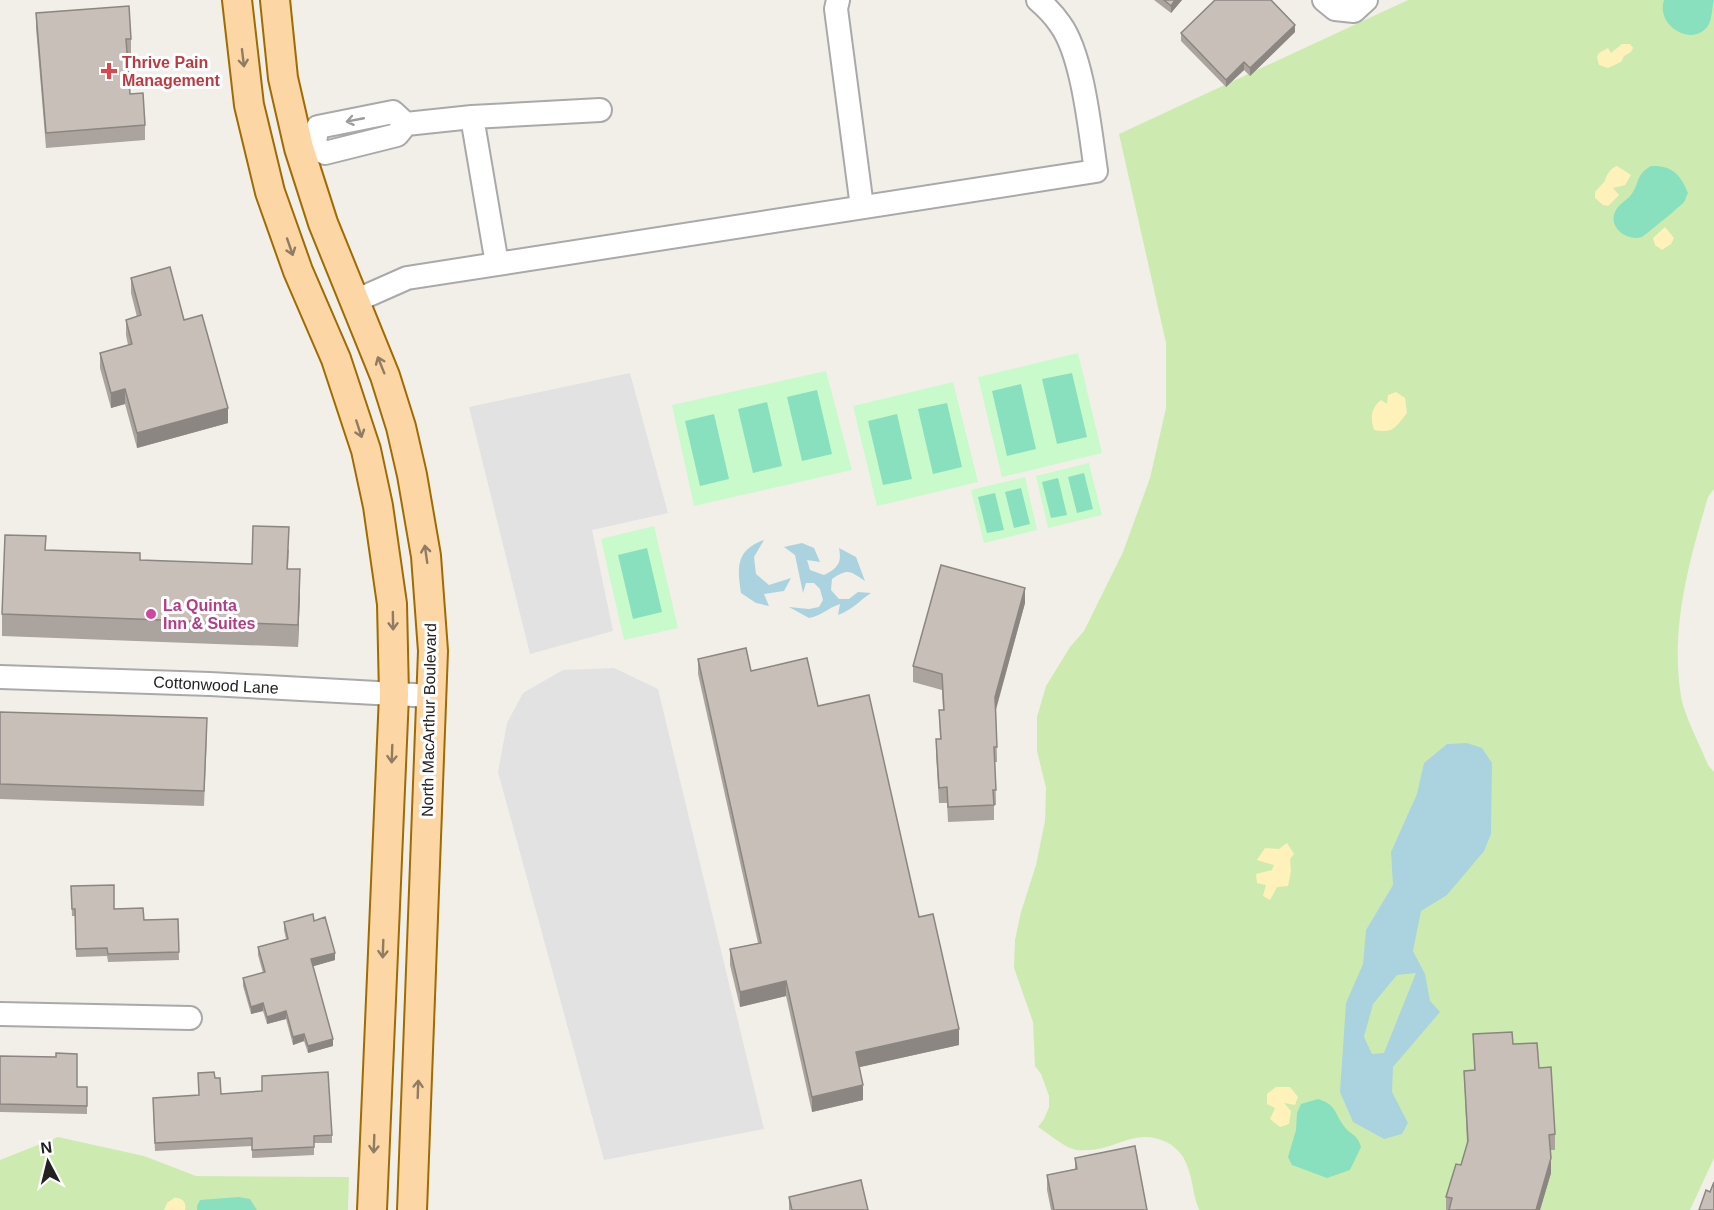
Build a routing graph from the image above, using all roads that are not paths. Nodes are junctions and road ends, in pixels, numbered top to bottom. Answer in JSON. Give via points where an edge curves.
{"nodes":[{"id":1,"x":237,"y":0,"type":"edge"},
{"id":2,"x":275,"y":0,"type":"edge"},
{"id":3,"x":838,"y":0,"type":"edge"},
{"id":4,"x":1038,"y":0,"type":"edge"},
{"id":5,"x":1324,"y":0,"type":"edge"},
{"id":6,"x":1366,"y":0,"type":"edge"},
{"id":7,"x":600,"y":110,"type":"dead end"},
{"id":8,"x":472,"y":117,"type":"junction"},
{"id":9,"x":307,"y":147,"type":"junction"},
{"id":10,"x":862,"y":207,"type":"junction"},
{"id":11,"x":497,"y":264,"type":"junction"},
{"id":12,"x":355,"y":301,"type":"junction"},
{"id":13,"x":0,"y":677,"type":"edge"},
{"id":14,"x":394,"y":695,"type":"junction"},
{"id":15,"x":432,"y":696,"type":"junction"},
{"id":16,"x":0,"y":1014,"type":"edge"},
{"id":17,"x":190,"y":1018,"type":"dead end"},
{"id":18,"x":372,"y":1210,"type":"edge"},
{"id":19,"x":412,"y":1210,"type":"edge"}],
"edges":[{"from":1,"to":14,"type":"main road","one_way":true,"via":[[249,105],[270,192],[336,359],[366,450],[392,604]]},
{"from":2,"to":9,"type":"main road","name":"North MacArthur Boulevard","via":[[283,78]]},
{"from":3,"to":10,"type":"street","via":[[836,9]]},
{"from":4,"to":10,"type":"street","via":[[1061,25],[1071,45],[1096,171]]},
{"from":5,"to":6,"type":"street","via":[[1335,9],[1354,10]]},
{"from":7,"to":8,"type":"street"},
{"from":8,"to":9,"type":"street","via":[[406,124],[397,135],[325,153]]},
{"from":8,"to":11,"type":"street"},
{"from":9,"to":12,"type":"main road","name":"North MacArthur Boulevard","via":[[323,223]]},
{"from":10,"to":11,"type":"street"},
{"from":11,"to":12,"type":"street","via":[[407,278]]},
{"from":15,"to":12,"type":"main road","name":"North MacArthur Boulevard","one_way":true,"via":[[431,607],[412,475],[385,376]]},
{"from":13,"to":14,"type":"street","name":"Cottonwood Lane"},
{"from":14,"to":15,"type":"street","name":"Cottonwood Lane"},
{"from":14,"to":18,"type":"main road","one_way":true},
{"from":19,"to":15,"type":"main road","name":"North MacArthur Boulevard","one_way":true},
{"from":16,"to":17,"type":"street"}]}
